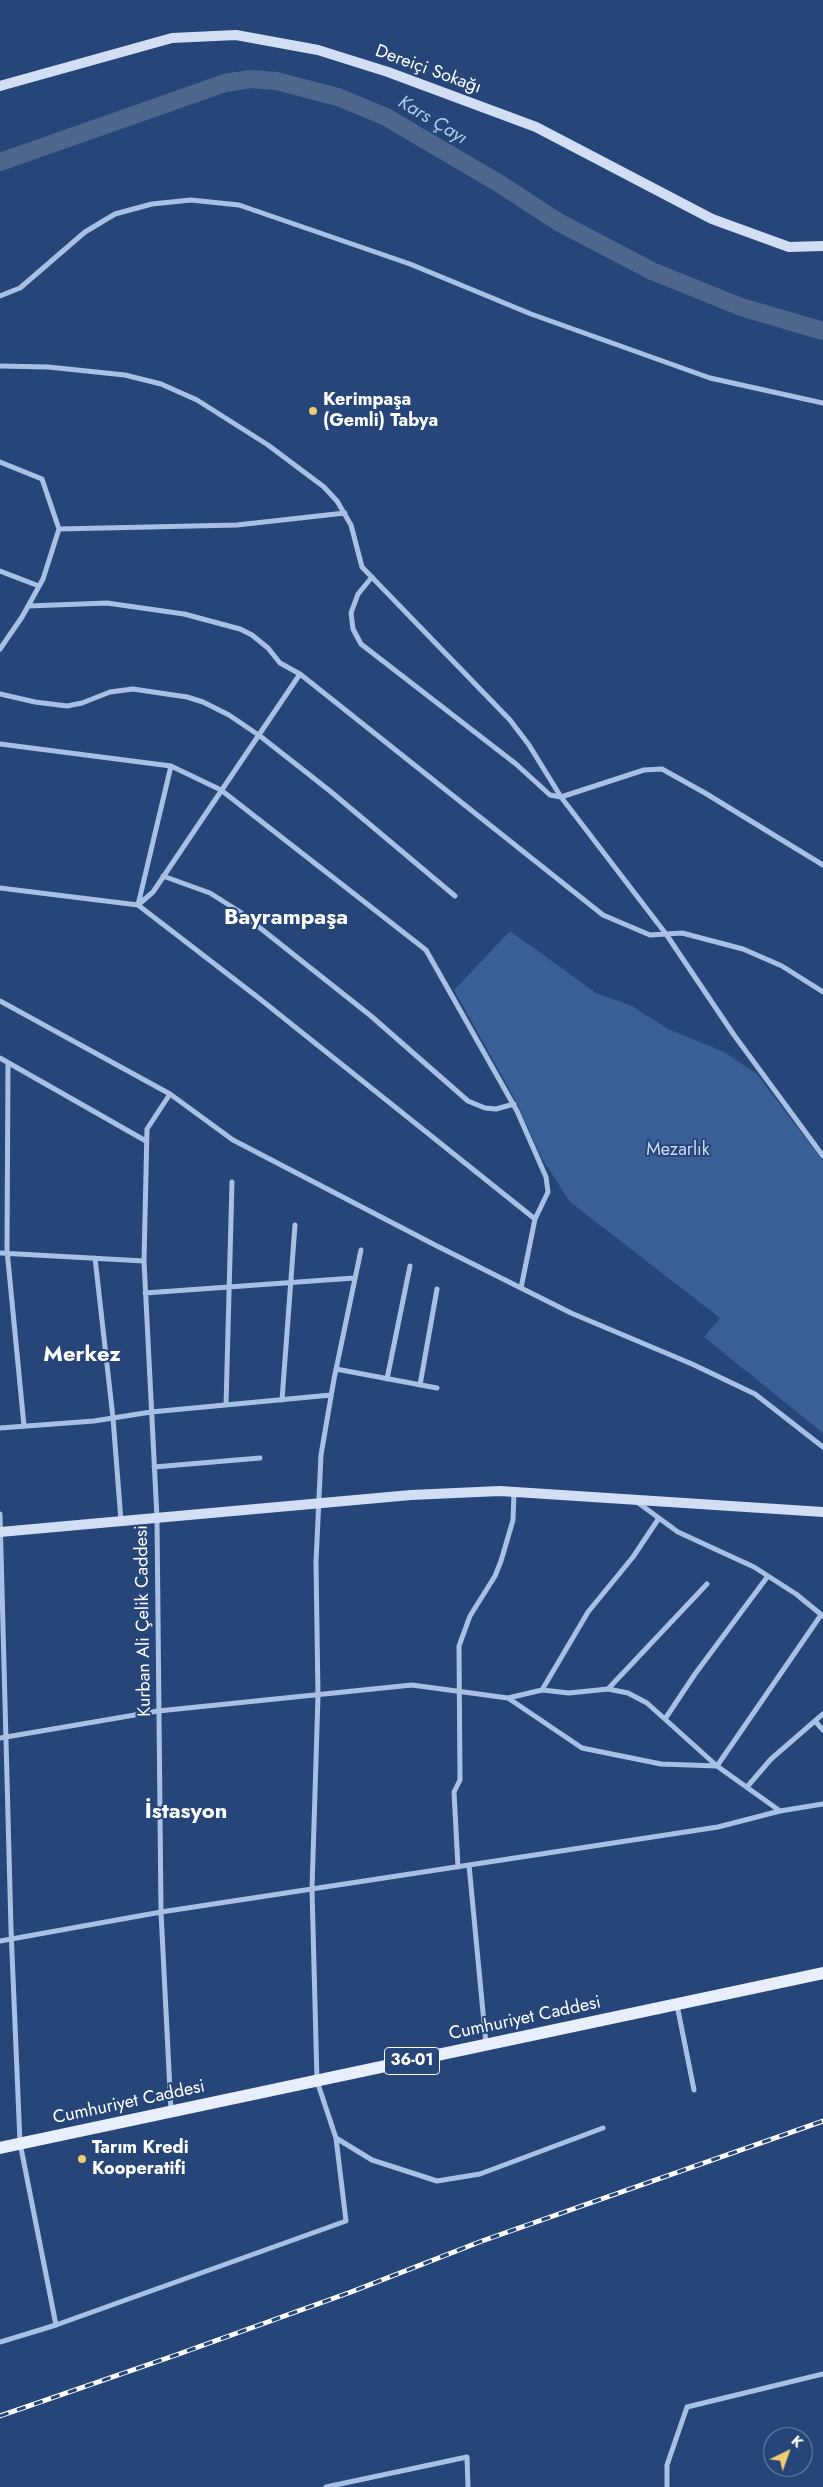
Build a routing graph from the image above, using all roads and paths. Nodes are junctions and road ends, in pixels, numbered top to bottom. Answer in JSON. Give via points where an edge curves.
{"nodes":[{"id":1,"x":0,"y":86,"type":"edge"},
{"id":2,"x":823,"y":246,"type":"edge"},
{"id":3,"x":0,"y":296,"type":"edge"},
{"id":4,"x":0,"y":366,"type":"edge"},
{"id":5,"x":823,"y":403,"type":"edge"},
{"id":6,"x":0,"y":462,"type":"edge"},
{"id":7,"x":345,"y":513,"type":"junction"},
{"id":8,"x":59,"y":529,"type":"junction"},
{"id":9,"x":0,"y":571,"type":"edge"},
{"id":10,"x":372,"y":577,"type":"junction"},
{"id":11,"x":39,"y":586,"type":"junction"},
{"id":12,"x":28,"y":606,"type":"junction"},
{"id":13,"x":0,"y":649,"type":"edge"},
{"id":14,"x":300,"y":674,"type":"junction"},
{"id":15,"x":0,"y":694,"type":"edge"},
{"id":16,"x":260,"y":736,"type":"junction"},
{"id":17,"x":0,"y":744,"type":"edge"},
{"id":18,"x":171,"y":766,"type":"junction"},
{"id":19,"x":221,"y":790,"type":"junction"},
{"id":20,"x":561,"y":798,"type":"junction"},
{"id":21,"x":823,"y":865,"type":"edge"},
{"id":22,"x":164,"y":876,"type":"junction"},
{"id":23,"x":0,"y":888,"type":"edge"},
{"id":24,"x":455,"y":896,"type":"dead end"},
{"id":25,"x":138,"y":905,"type":"junction"},
{"id":26,"x":666,"y":934,"type":"junction"},
{"id":27,"x":823,"y":992,"type":"edge"},
{"id":28,"x":0,"y":1001,"type":"edge"},
{"id":29,"x":0,"y":1058,"type":"edge"},
{"id":30,"x":8,"y":1063,"type":"junction"},
{"id":31,"x":170,"y":1094,"type":"junction"},
{"id":32,"x":514,"y":1104,"type":"junction"},
{"id":33,"x":146,"y":1141,"type":"junction"},
{"id":34,"x":823,"y":1156,"type":"edge"},
{"id":35,"x":232,"y":1182,"type":"dead end"},
{"id":36,"x":535,"y":1219,"type":"junction"},
{"id":37,"x":295,"y":1225,"type":"dead end"},
{"id":38,"x":360,"y":1250,"type":"dead end"},
{"id":39,"x":0,"y":1253,"type":"edge"},
{"id":40,"x":7,"y":1253,"type":"junction"},
{"id":41,"x":95,"y":1258,"type":"junction"},
{"id":42,"x":144,"y":1261,"type":"junction"},
{"id":43,"x":410,"y":1266,"type":"dead end"},
{"id":44,"x":354,"y":1278,"type":"junction"},
{"id":45,"x":292,"y":1283,"type":"junction"},
{"id":46,"x":228,"y":1287,"type":"junction"},
{"id":47,"x":521,"y":1288,"type":"junction"},
{"id":48,"x":438,"y":1289,"type":"dead end"},
{"id":49,"x":145,"y":1293,"type":"junction"},
{"id":50,"x":336,"y":1369,"type":"junction"},
{"id":51,"x":387,"y":1379,"type":"junction"},
{"id":52,"x":420,"y":1385,"type":"junction"},
{"id":53,"x":437,"y":1388,"type":"dead end"},
{"id":54,"x":331,"y":1395,"type":"junction"},
{"id":55,"x":282,"y":1400,"type":"junction"},
{"id":56,"x":226,"y":1405,"type":"junction"},
{"id":57,"x":151,"y":1412,"type":"junction"},
{"id":58,"x":113,"y":1418,"type":"junction"},
{"id":59,"x":24,"y":1426,"type":"junction"},
{"id":60,"x":0,"y":1428,"type":"edge"},
{"id":61,"x":823,"y":1447,"type":"edge"},
{"id":62,"x":260,"y":1458,"type":"dead end"},
{"id":63,"x":154,"y":1467,"type":"junction"},
{"id":64,"x":514,"y":1492,"type":"junction"},
{"id":65,"x":632,"y":1499,"type":"junction"},
{"id":66,"x":319,"y":1503,"type":"junction"},
{"id":67,"x":823,"y":1512,"type":"edge"},
{"id":68,"x":0,"y":1514,"type":"edge"},
{"id":69,"x":157,"y":1518,"type":"junction"},
{"id":70,"x":659,"y":1518,"type":"junction"},
{"id":71,"x":121,"y":1522,"type":"junction"},
{"id":72,"x":1,"y":1532,"type":"edge"},
{"id":73,"x":768,"y":1576,"type":"junction"},
{"id":74,"x":707,"y":1584,"type":"dead end"},
{"id":75,"x":822,"y":1615,"type":"edge"},
{"id":76,"x":608,"y":1689,"type":"junction"},
{"id":77,"x":542,"y":1690,"type":"junction"},
{"id":78,"x":460,"y":1692,"type":"junction"},
{"id":79,"x":318,"y":1696,"type":"junction"},
{"id":80,"x":508,"y":1698,"type":"junction"},
{"id":81,"x":158,"y":1711,"type":"junction"},
{"id":82,"x":823,"y":1714,"type":"edge"},
{"id":83,"x":665,"y":1719,"type":"junction"},
{"id":84,"x":815,"y":1721,"type":"junction"},
{"id":85,"x":823,"y":1730,"type":"edge"},
{"id":86,"x":6,"y":1737,"type":"junction"},
{"id":87,"x":0,"y":1738,"type":"edge"},
{"id":88,"x":717,"y":1766,"type":"junction"},
{"id":89,"x":747,"y":1787,"type":"junction"},
{"id":90,"x":823,"y":1804,"type":"edge"},
{"id":91,"x":780,"y":1811,"type":"junction"},
{"id":92,"x":470,"y":1865,"type":"junction"},
{"id":93,"x":458,"y":1867,"type":"junction"},
{"id":94,"x":312,"y":1889,"type":"junction"},
{"id":95,"x":161,"y":1912,"type":"junction"},
{"id":96,"x":12,"y":1939,"type":"junction"},
{"id":97,"x":0,"y":1941,"type":"edge"},
{"id":98,"x":823,"y":1973,"type":"edge"},
{"id":99,"x":677,"y":2005,"type":"junction"},
{"id":100,"x":486,"y":2046,"type":"junction"},
{"id":101,"x":317,"y":2081,"type":"junction"},
{"id":102,"x":694,"y":2090,"type":"dead end"},
{"id":103,"x":171,"y":2112,"type":"junction"},
{"id":104,"x":602,"y":2128,"type":"dead end"},
{"id":105,"x":336,"y":2138,"type":"junction"},
{"id":106,"x":20,"y":2143,"type":"junction"},
{"id":107,"x":0,"y":2148,"type":"edge"},
{"id":108,"x":56,"y":2325,"type":"junction"},
{"id":109,"x":0,"y":2342,"type":"edge"},
{"id":110,"x":823,"y":2374,"type":"edge"},
{"id":111,"x":326,"y":2487,"type":"edge"},
{"id":112,"x":468,"y":2487,"type":"edge"},
{"id":113,"x":667,"y":2487,"type":"edge"}],
"edges":[{"from":1,"to":2,"type":"street","name":"Dereiçi Sokağı","via":[[172,38],[236,35],[318,50],[388,72],[536,127],[712,220],[788,248]]},
{"from":3,"to":5,"type":"street","via":[[20,288],[85,232],[115,214],[152,204],[191,200],[239,205],[410,264],[531,314],[710,378]]},
{"from":4,"to":7,"type":"street","via":[[125,375],[180,392],[287,458],[324,487]]},
{"from":6,"to":8,"type":"street","via":[[42,479]]},
{"from":7,"to":8,"type":"street","via":[[237,525]]},
{"from":7,"to":10,"type":"street","via":[[362,567]]},
{"from":8,"to":11,"type":"street"},
{"from":9,"to":11,"type":"street"},
{"from":10,"to":20,"type":"street","via":[[510,720]]},
{"from":10,"to":20,"type":"street","via":[[352,607],[351,624],[361,644],[516,764],[547,792]]},
{"from":11,"to":12,"type":"street"},
{"from":12,"to":13,"type":"street"},
{"from":12,"to":14,"type":"street","via":[[107,603],[202,618],[252,635],[280,663]]},
{"from":14,"to":16,"type":"street"},
{"from":14,"to":26,"type":"street","via":[[590,907],[616,922],[650,935]]},
{"from":15,"to":16,"type":"street","via":[[67,706],[121,690],[187,697],[217,708]]},
{"from":16,"to":19,"type":"street"},
{"from":16,"to":24,"type":"street"},
{"from":17,"to":18,"type":"street"},
{"from":18,"to":19,"type":"street"},
{"from":18,"to":25,"type":"street"},
{"from":19,"to":22,"type":"street"},
{"from":19,"to":32,"type":"street","via":[[426,950]]},
{"from":20,"to":21,"type":"street","via":[[644,770],[662,769]]},
{"from":20,"to":26,"type":"street"},
{"from":22,"to":25,"type":"street"},
{"from":22,"to":32,"type":"street","via":[[210,893],[240,912],[371,1016],[468,1101],[496,1109]]},
{"from":23,"to":25,"type":"street"},
{"from":25,"to":36,"type":"street"},
{"from":26,"to":27,"type":"street","via":[[682,933],[743,949],[782,966]]},
{"from":26,"to":34,"type":"street","via":[[728,1027]]},
{"from":28,"to":31,"type":"street"},
{"from":29,"to":30,"type":"street"},
{"from":30,"to":33,"type":"street"},
{"from":30,"to":40,"type":"street"},
{"from":31,"to":33,"type":"street","name":"Kurban Ali Çelik Caddesi","via":[[146,1129]]},
{"from":31,"to":47,"type":"street","via":[[233,1140]]},
{"from":32,"to":36,"type":"street","via":[[548,1185]]},
{"from":33,"to":42,"type":"street","name":"Kurban Ali Çelik Caddesi"},
{"from":35,"to":46,"type":"street"},
{"from":36,"to":47,"type":"street"},
{"from":37,"to":45,"type":"street"},
{"from":38,"to":44,"type":"street"},
{"from":39,"to":40,"type":"street"},
{"from":40,"to":41,"type":"street"},
{"from":40,"to":59,"type":"street"},
{"from":41,"to":42,"type":"street"},
{"from":41,"to":58,"type":"street"},
{"from":42,"to":49,"type":"street","name":"Kurban Ali Çelik Caddesi"},
{"from":43,"to":51,"type":"street"},
{"from":44,"to":45,"type":"street"},
{"from":44,"to":50,"type":"street"},
{"from":45,"to":46,"type":"street"},
{"from":45,"to":55,"type":"street"},
{"from":46,"to":49,"type":"street"},
{"from":46,"to":56,"type":"street"},
{"from":47,"to":61,"type":"street","via":[[755,1394]]},
{"from":48,"to":52,"type":"street"},
{"from":49,"to":57,"type":"street","name":"Kurban Ali Çelik Caddesi"},
{"from":50,"to":51,"type":"street"},
{"from":50,"to":54,"type":"street"},
{"from":51,"to":52,"type":"street"},
{"from":52,"to":53,"type":"street"},
{"from":54,"to":55,"type":"street"},
{"from":54,"to":66,"type":"street","via":[[321,1454]]},
{"from":55,"to":56,"type":"street"},
{"from":56,"to":57,"type":"street"},
{"from":57,"to":58,"type":"street"},
{"from":57,"to":63,"type":"street","name":"Kurban Ali Çelik Caddesi"},
{"from":58,"to":59,"type":"street"},
{"from":58,"to":71,"type":"street"},
{"from":59,"to":60,"type":"street"},
{"from":62,"to":63,"type":"street"},
{"from":63,"to":69,"type":"street","name":"Kurban Ali Çelik Caddesi"},
{"from":64,"to":65,"type":"street"},
{"from":64,"to":66,"type":"street","via":[[411,1495]]},
{"from":64,"to":78,"type":"street","via":[[513,1520],[502,1561],[461,1638]]},
{"from":65,"to":67,"type":"street"},
{"from":65,"to":70,"type":"street"},
{"from":66,"to":69,"type":"street"},
{"from":66,"to":79,"type":"street","via":[[316,1562]]},
{"from":68,"to":72,"type":"street"},
{"from":69,"to":71,"type":"street"},
{"from":69,"to":81,"type":"street","name":"Kurban Ali Çelik Caddesi"},
{"from":70,"to":73,"type":"street","via":[[678,1532]]},
{"from":70,"to":77,"type":"street","via":[[633,1558],[588,1612]]},
{"from":71,"to":72,"type":"street"},
{"from":72,"to":86,"type":"street"},
{"from":73,"to":75,"type":"street"},
{"from":73,"to":83,"type":"street"},
{"from":74,"to":76,"type":"street"},
{"from":75,"to":88,"type":"street"},
{"from":76,"to":77,"type":"street","via":[[569,1693]]},
{"from":76,"to":83,"type":"street","via":[[628,1693],[647,1703]]},
{"from":77,"to":80,"type":"street"},
{"from":78,"to":79,"type":"street","via":[[412,1685]]},
{"from":78,"to":80,"type":"street"},
{"from":78,"to":93,"type":"street","via":[[460,1780],[454,1792]]},
{"from":79,"to":81,"type":"street"},
{"from":79,"to":94,"type":"street"},
{"from":80,"to":88,"type":"street","via":[[582,1748],[661,1764]]},
{"from":81,"to":86,"type":"street"},
{"from":81,"to":95,"type":"street","name":"Kurban Ali Çelik Caddesi"},
{"from":82,"to":84,"type":"street"},
{"from":83,"to":88,"type":"street"},
{"from":84,"to":85,"type":"street"},
{"from":84,"to":89,"type":"street","via":[[771,1759]]},
{"from":86,"to":87,"type":"street"},
{"from":86,"to":96,"type":"street"},
{"from":88,"to":89,"type":"street"},
{"from":89,"to":91,"type":"street"},
{"from":90,"to":91,"type":"street"},
{"from":91,"to":92,"type":"street","via":[[718,1827]]},
{"from":92,"to":93,"type":"street"},
{"from":92,"to":100,"type":"street"},
{"from":93,"to":94,"type":"street"},
{"from":94,"to":95,"type":"street"},
{"from":94,"to":101,"type":"street"},
{"from":95,"to":96,"type":"street"},
{"from":95,"to":103,"type":"street","name":"Kurban Ali Çelik Caddesi"},
{"from":96,"to":97,"type":"street"},
{"from":96,"to":106,"type":"street"},
{"from":98,"to":99,"type":"main road","name":"Cumhuriyet Caddesi","number":"36-01"},
{"from":99,"to":100,"type":"main road","name":"Cumhuriyet Caddesi","number":"36-01"},
{"from":99,"to":102,"type":"street"},
{"from":100,"to":101,"type":"main road","name":"Cumhuriyet Caddesi","number":"36-01"},
{"from":101,"to":103,"type":"main road","name":"Cumhuriyet Caddesi","number":"36-01"},
{"from":101,"to":105,"type":"street"},
{"from":103,"to":106,"type":"main road","name":"Cumhuriyet Caddesi","number":"36-01"},
{"from":104,"to":105,"type":"street","via":[[480,2174],[437,2181],[372,2160]]},
{"from":105,"to":108,"type":"street","via":[[346,2221]]},
{"from":106,"to":107,"type":"main road","name":"Cumhuriyet Caddesi","number":"36-01"},
{"from":106,"to":108,"type":"street"},
{"from":108,"to":109,"type":"street"},
{"from":110,"to":113,"type":"street","via":[[687,2407],[667,2465]]},
{"from":111,"to":112,"type":"street","via":[[467,2457]]}]}
